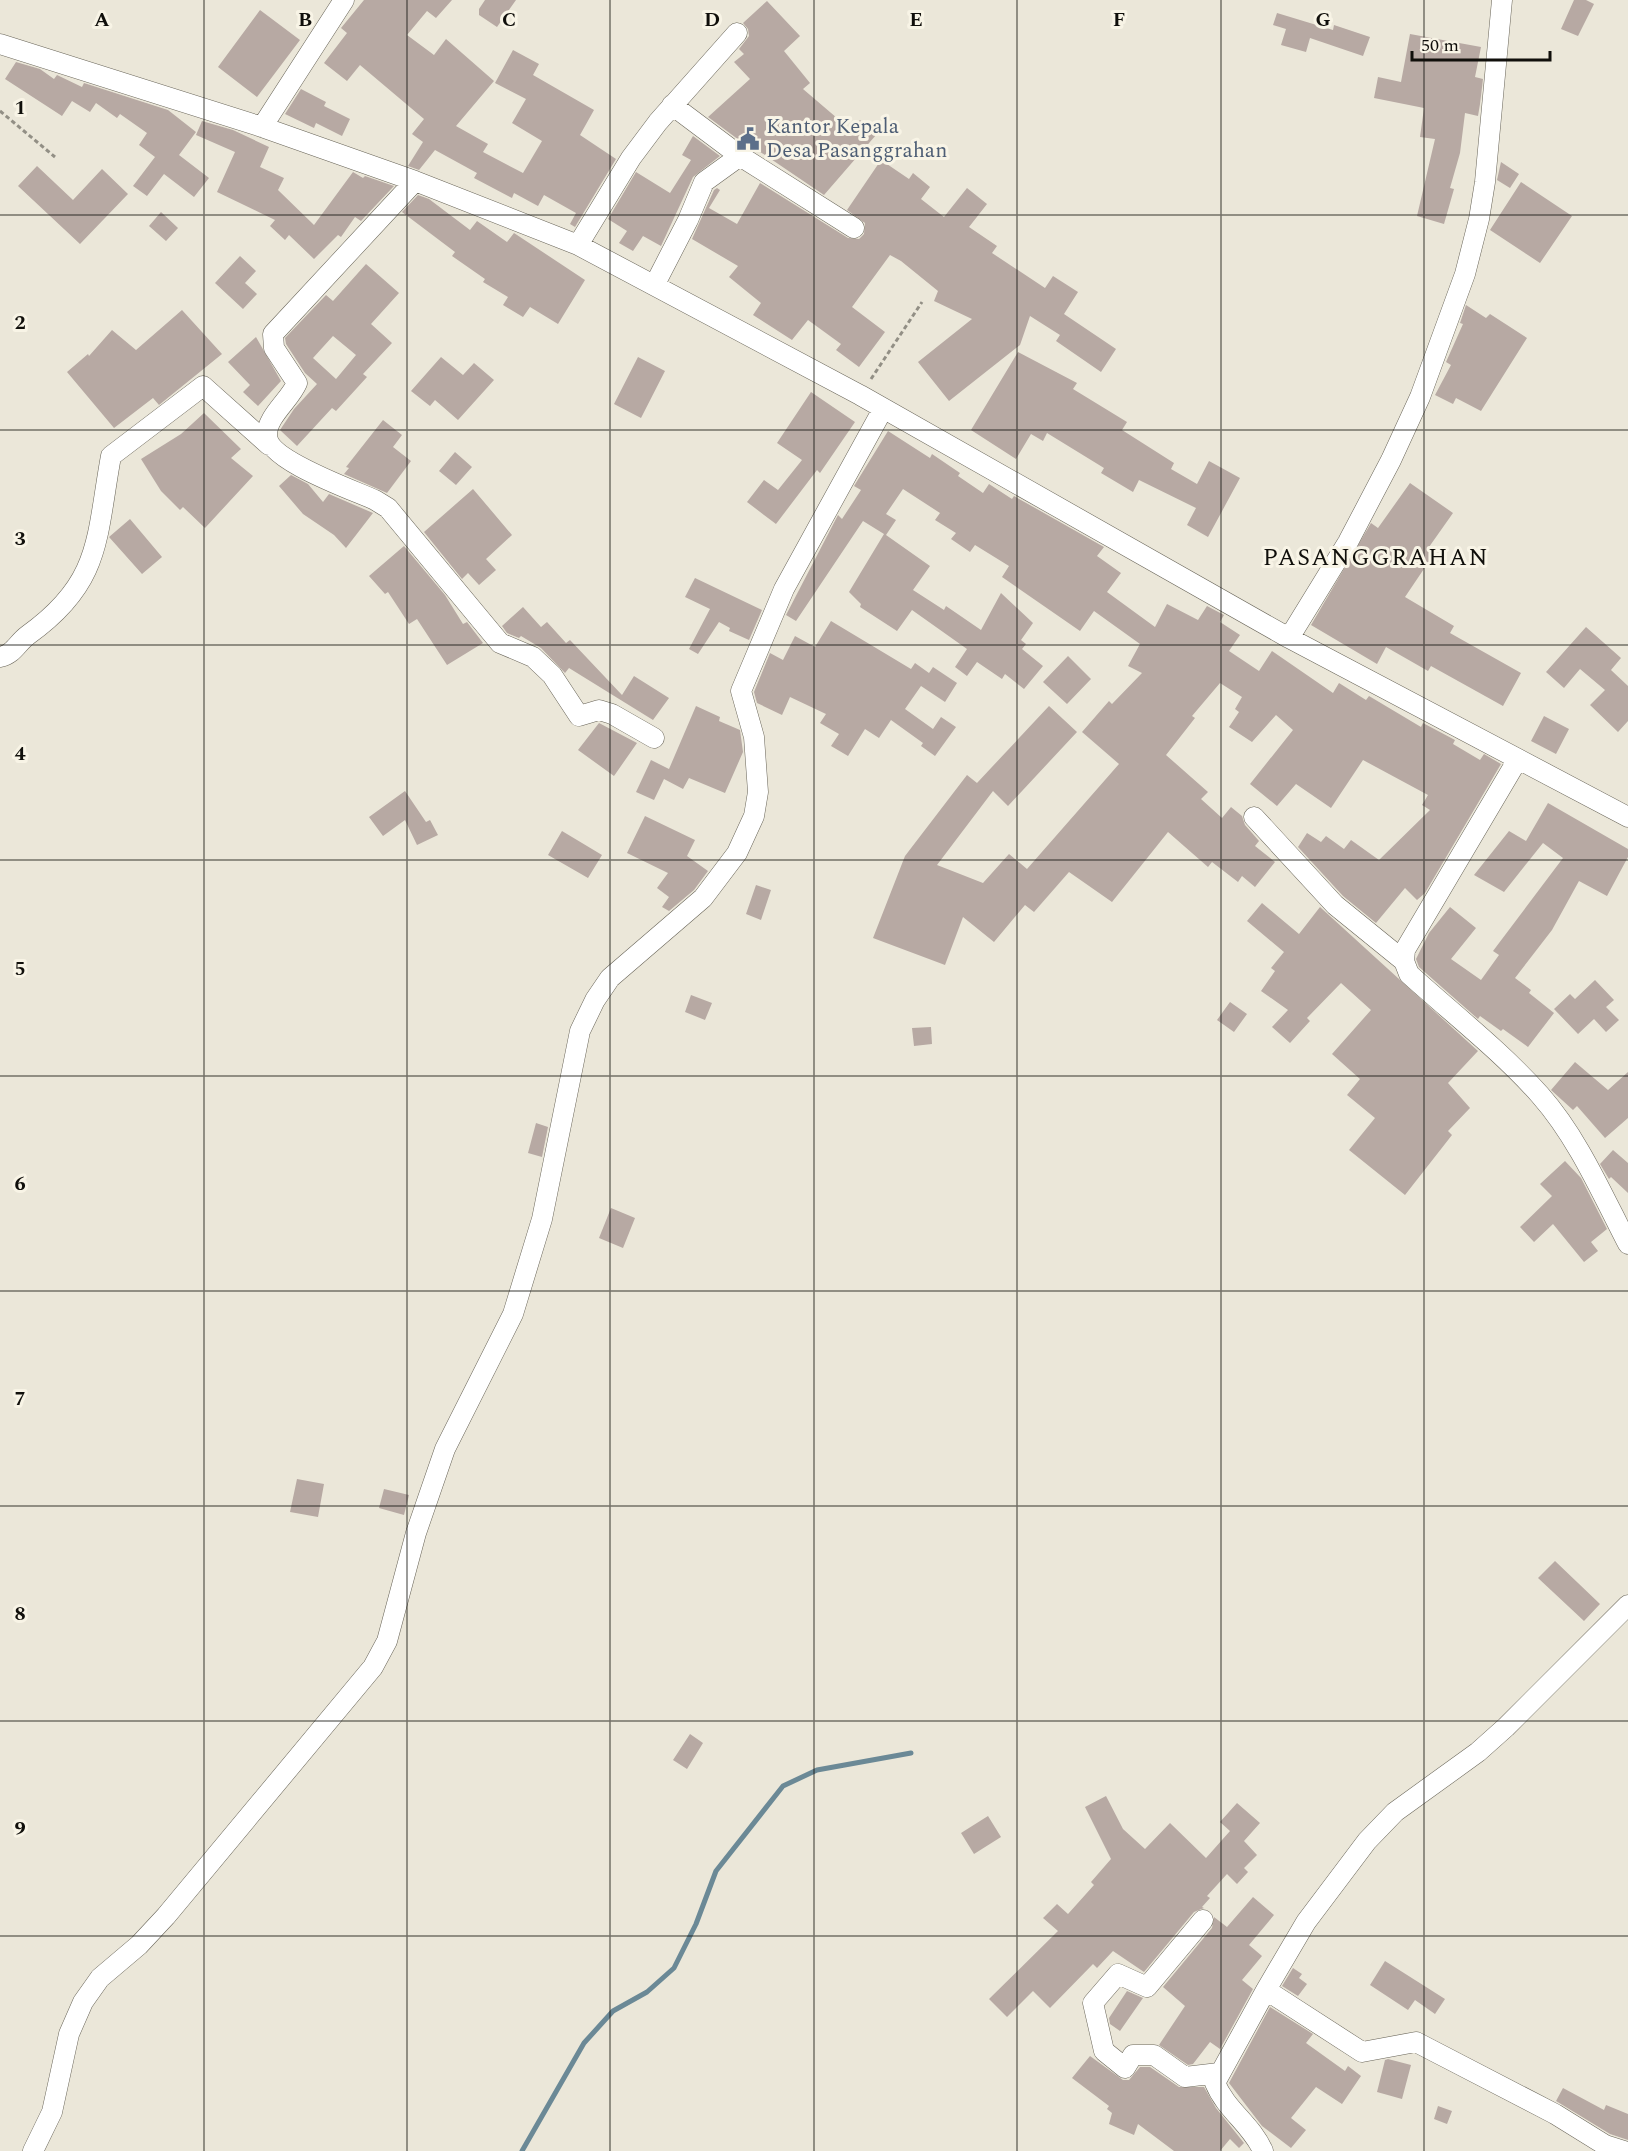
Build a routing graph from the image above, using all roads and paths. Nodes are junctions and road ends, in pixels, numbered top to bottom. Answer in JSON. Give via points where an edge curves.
{"nodes":[{"id":1,"x":344,"y":0,"type":"edge"},
{"id":2,"x":1502,"y":0,"type":"edge"},
{"id":3,"x":737,"y":33,"type":"dead end"},
{"id":4,"x":0,"y":44,"type":"edge"},
{"id":5,"x":672,"y":105,"type":"junction"},
{"id":6,"x":0,"y":111,"type":"edge"},
{"id":7,"x":262,"y":127,"type":"junction"},
{"id":8,"x":740,"y":156,"type":"junction"},
{"id":9,"x":55,"y":157,"type":"dead end"},
{"id":10,"x":415,"y":181,"type":"junction"},
{"id":11,"x":854,"y":228,"type":"dead end"},
{"id":12,"x":578,"y":245,"type":"junction"},
{"id":13,"x":655,"y":284,"type":"junction"},
{"id":14,"x":922,"y":302,"type":"dead end"},
{"id":15,"x":860,"y":395,"type":"junction"},
{"id":16,"x":883,"y":409,"type":"junction"},
{"id":17,"x":269,"y":445,"type":"junction"},
{"id":18,"x":1289,"y":638,"type":"junction"},
{"id":19,"x":0,"y":657,"type":"edge"},
{"id":20,"x":654,"y":738,"type":"dead end"},
{"id":21,"x":1518,"y":759,"type":"junction"},
{"id":22,"x":1254,"y":817,"type":"dead end"},
{"id":23,"x":1628,"y":817,"type":"edge"},
{"id":24,"x":1404,"y":961,"type":"junction"},
{"id":25,"x":1628,"y":1244,"type":"edge"},
{"id":26,"x":1628,"y":1605,"type":"edge"},
{"id":27,"x":1203,"y":1920,"type":"dead end"},
{"id":28,"x":1266,"y":1990,"type":"junction"},
{"id":29,"x":1219,"y":2073,"type":"junction"},
{"id":30,"x":33,"y":2151,"type":"edge"},
{"id":31,"x":1263,"y":2151,"type":"edge"},
{"id":32,"x":1624,"y":2151,"type":"edge"}],
"edges":[{"from":1,"to":7,"type":"street"},
{"from":2,"to":18,"type":"street","via":[[1485,182],[1465,274],[1420,398],[1391,460],[1348,542]]},
{"from":3,"to":5,"type":"street"},
{"from":4,"to":7,"type":"street"},
{"from":5,"to":8,"type":"street"},
{"from":5,"to":12,"type":"street","via":[[631,158]]},
{"from":6,"to":9,"type":"path"},
{"from":7,"to":10,"type":"street"},
{"from":8,"to":11,"type":"street"},
{"from":8,"to":13,"type":"street","via":[[704,182]]},
{"from":10,"to":12,"type":"street"},
{"from":10,"to":17,"type":"street","via":[[273,334],[274,348],[297,383],[271,421]]},
{"from":12,"to":13,"type":"street"},
{"from":13,"to":15,"type":"street"},
{"from":14,"to":15,"type":"path"},
{"from":15,"to":16,"type":"street"},
{"from":16,"to":18,"type":"street"},
{"from":16,"to":30,"type":"street","via":[[784,589],[741,691],[754,737],[758,792],[754,816],[737,853],[703,898],[610,978],[580,1031],[542,1219],[513,1314],[445,1449],[416,1533],[387,1641],[373,1667],[166,1916],[100,1978],[83,2002],[69,2034],[52,2112]]},
{"from":17,"to":19,"type":"street","via":[[203,386],[111,456],[91,562],[79,586],[46,623],[25,637],[10,654]]},
{"from":17,"to":20,"type":"street","via":[[288,461],[388,508],[500,642],[533,657],[552,675],[579,716],[599,710],[606,712]]},
{"from":18,"to":21,"type":"street"},
{"from":21,"to":23,"type":"street"},
{"from":21,"to":24,"type":"street","via":[[1428,907],[1405,950]]},
{"from":22,"to":24,"type":"street","via":[[1335,904]]},
{"from":24,"to":25,"type":"street","via":[[1410,974],[1540,1095],[1584,1159]]},
{"from":26,"to":28,"type":"street","via":[[1506,1727],[1395,1812],[1367,1841],[1306,1922]]},
{"from":27,"to":29,"type":"street","via":[[1147,1987],[1119,1974],[1093,2003],[1104,2051],[1125,2068],[1133,2055],[1154,2055],[1185,2077]]},
{"from":28,"to":29,"type":"street"},
{"from":28,"to":32,"type":"street","via":[[1362,2052],[1416,2042],[1555,2114],[1605,2145]]},
{"from":29,"to":31,"type":"street","via":[[1215,2084],[1222,2100],[1257,2137]]}]}
